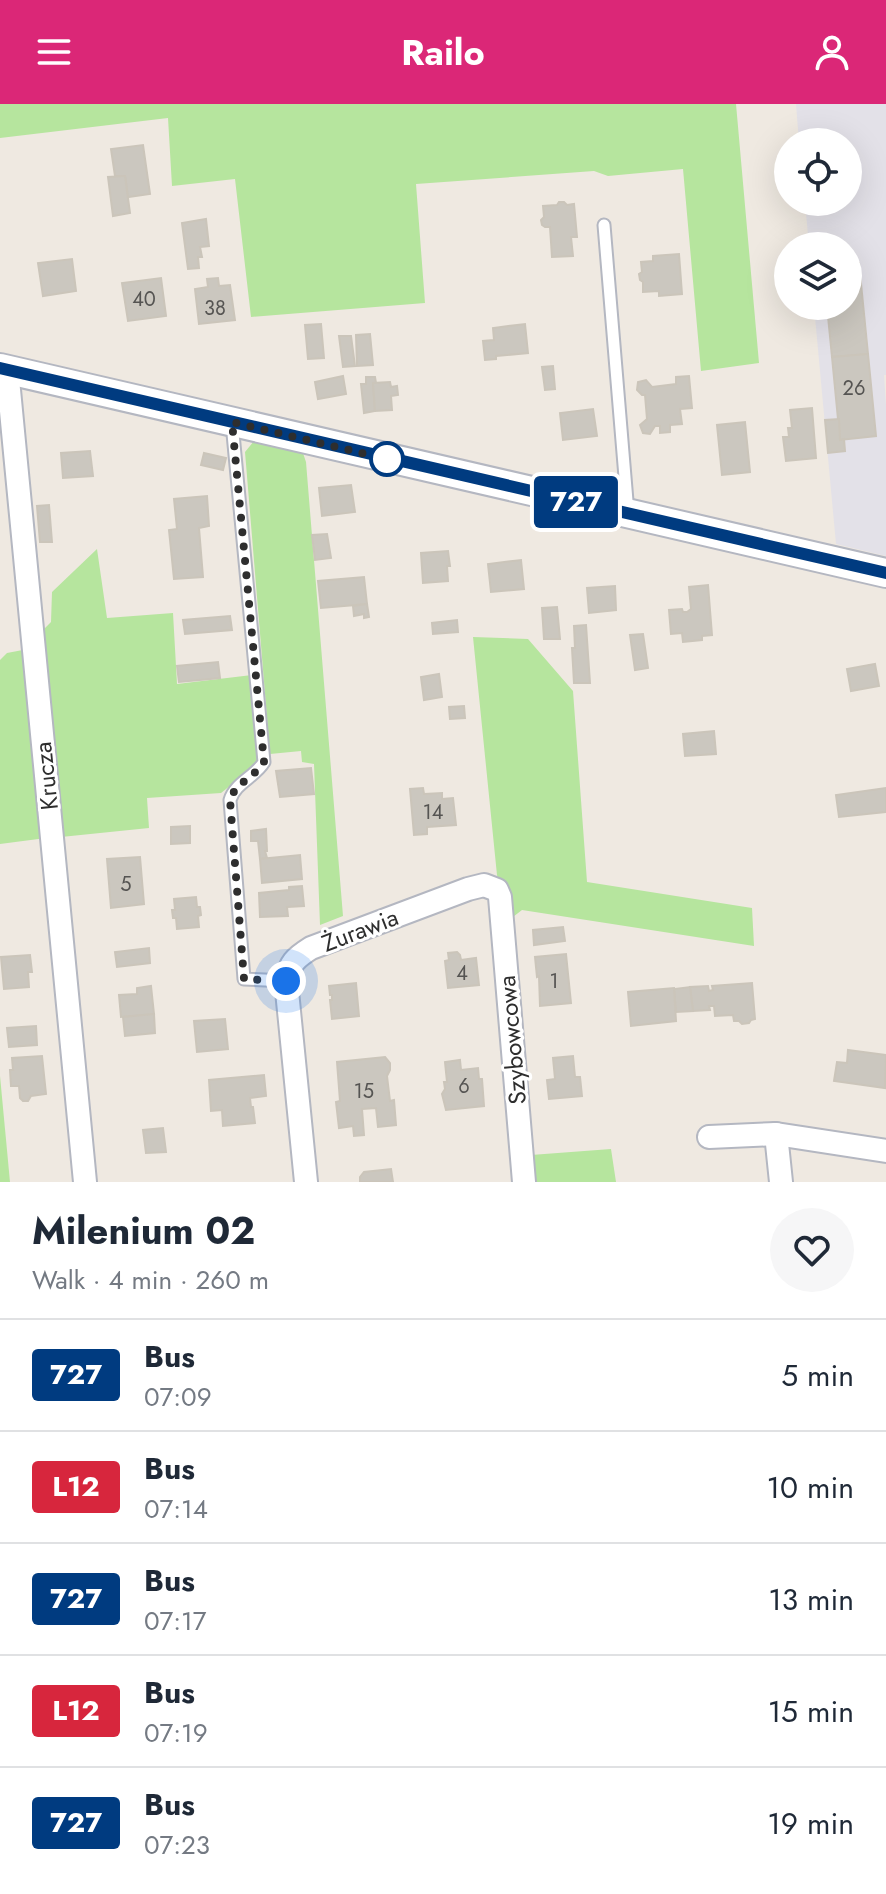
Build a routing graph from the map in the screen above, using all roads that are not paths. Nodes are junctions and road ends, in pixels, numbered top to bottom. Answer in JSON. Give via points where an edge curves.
{"nodes":[{"id":1,"x":604,"y":225,"type":"dead end"},
{"id":2,"x":3,"y":369,"type":"edge"},
{"id":3,"x":232,"y":422,"type":"junction"},
{"id":4,"x":628,"y":514,"type":"junction"},
{"id":5,"x":886,"y":573,"type":"edge"},
{"id":6,"x":500,"y":897,"type":"joint"},
{"id":7,"x":286,"y":981,"type":"junction"},
{"id":8,"x":776,"y":1134,"type":"junction"},
{"id":9,"x":709,"y":1137,"type":"dead end"},
{"id":10,"x":886,"y":1151,"type":"edge"},
{"id":11,"x":85,"y":1182,"type":"edge"},
{"id":12,"x":306,"y":1182,"type":"edge"},
{"id":13,"x":524,"y":1182,"type":"edge"},
{"id":14,"x":781,"y":1182,"type":"edge"}],
"edges":[{"from":1,"to":4,"type":"lane"},
{"from":2,"to":3,"type":"street"},
{"from":2,"to":11,"type":"street","name":"Krucza"},
{"from":3,"to":4,"type":"street"},
{"from":3,"to":7,"type":"lane","via":[[264,762],[230,800],[244,979]]},
{"from":4,"to":5,"type":"street"},
{"from":6,"to":7,"type":"street","name":"Żurawia","via":[[484,885],[311,948],[290,966]]},
{"from":6,"to":13,"type":"street","name":"Szybowcowa"},
{"from":7,"to":12,"type":"street"},
{"from":8,"to":9,"type":"street"},
{"from":8,"to":10,"type":"street"},
{"from":8,"to":14,"type":"street"}]}
